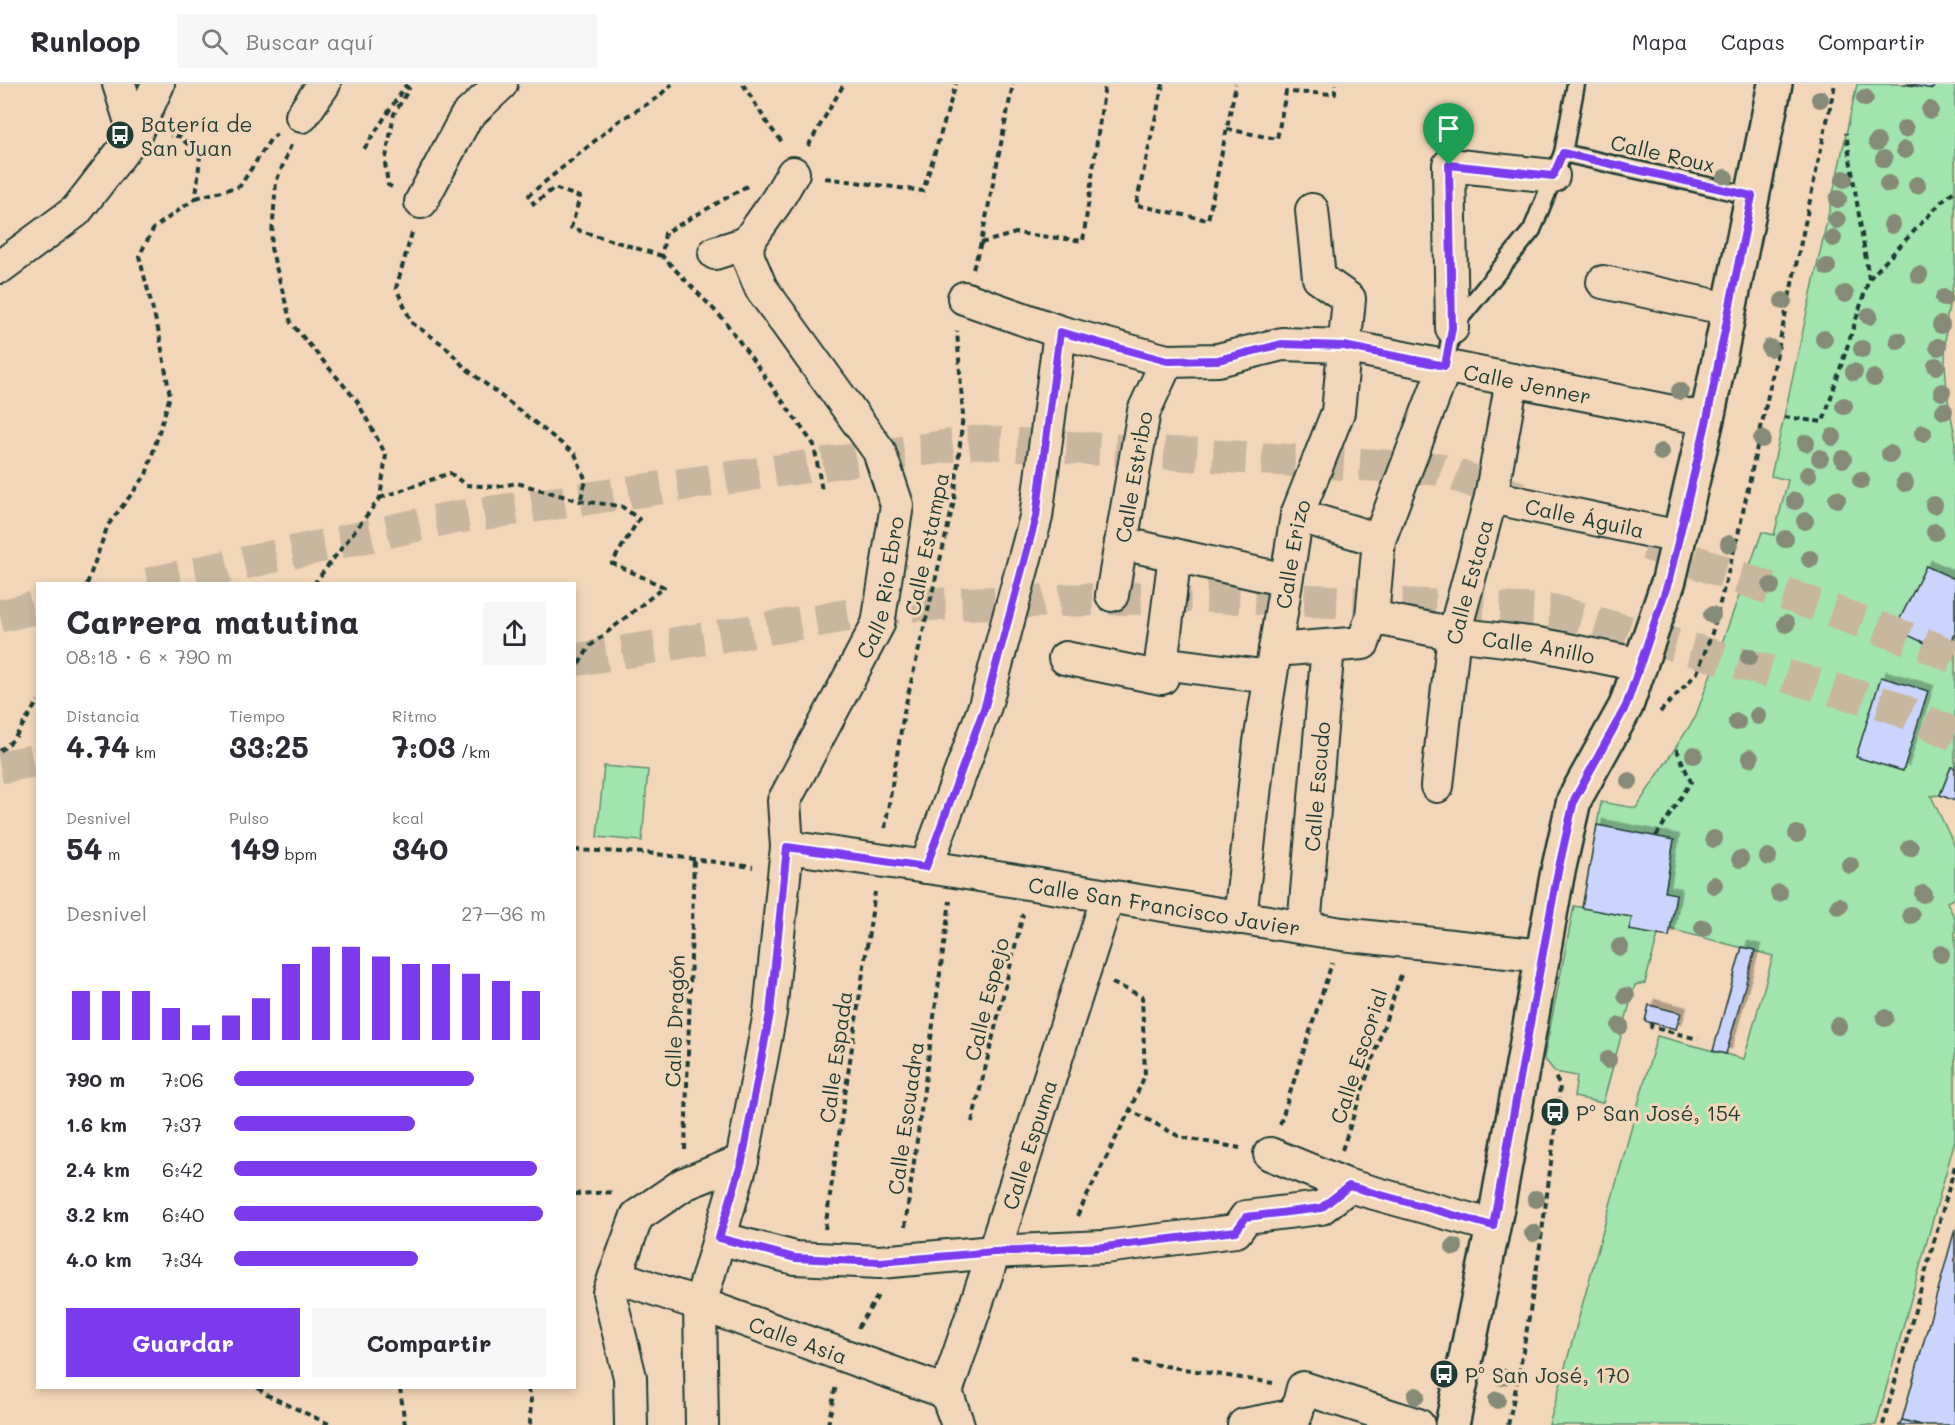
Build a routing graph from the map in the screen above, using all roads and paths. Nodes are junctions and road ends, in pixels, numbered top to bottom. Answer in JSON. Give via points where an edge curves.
{"nodes":[{"id":1,"x":119,"y":84,"type":"edge"},
{"id":2,"x":158,"y":84,"type":"edge"},
{"id":3,"x":324,"y":84,"type":"edge"},
{"id":4,"x":501,"y":84,"type":"edge"},
{"id":5,"x":672,"y":84,"type":"edge"},
{"id":6,"x":743,"y":84,"type":"edge"},
{"id":7,"x":844,"y":84,"type":"edge"},
{"id":8,"x":956,"y":84,"type":"edge"},
{"id":9,"x":1012,"y":84,"type":"edge"},
{"id":10,"x":1105,"y":84,"type":"edge"},
{"id":11,"x":1163,"y":84,"type":"edge"},
{"id":12,"x":1236,"y":84,"type":"edge"},
{"id":13,"x":1335,"y":84,"type":"edge"},
{"id":14,"x":1576,"y":84,"type":"edge"},
{"id":15,"x":1775,"y":84,"type":"edge"},
{"id":16,"x":1835,"y":84,"type":"edge"},
{"id":17,"x":406,"y":85,"type":"edge"},
{"id":18,"x":302,"y":116,"type":"junction"},
{"id":19,"x":1227,"y":129,"type":"junction"},
{"id":20,"x":1846,"y":133,"type":"dead end"},
{"id":21,"x":135,"y":135,"type":"junction"},
{"id":22,"x":364,"y":149,"type":"dead end"},
{"id":23,"x":1558,"y":164,"type":"junction"},
{"id":24,"x":796,"y":167,"type":"junction"},
{"id":25,"x":1955,"y":191,"type":"edge"},
{"id":26,"x":409,"y":196,"type":"junction"},
{"id":27,"x":1752,"y":196,"type":"junction"},
{"id":28,"x":196,"y":198,"type":"junction"},
{"id":29,"x":1312,"y":210,"type":"dead end"},
{"id":30,"x":747,"y":243,"type":"junction"},
{"id":31,"x":981,"y":243,"type":"junction"},
{"id":32,"x":715,"y":253,"type":"dead end"},
{"id":33,"x":662,"y":256,"type":"dead end"},
{"id":34,"x":0,"y":267,"type":"edge"},
{"id":35,"x":1869,"y":279,"type":"junction"},
{"id":36,"x":1603,"y":282,"type":"dead end"},
{"id":37,"x":964,"y":298,"type":"junction"},
{"id":38,"x":1729,"y":309,"type":"junction"},
{"id":39,"x":1452,"y":328,"type":"junction"},
{"id":40,"x":1060,"y":332,"type":"junction"},
{"id":41,"x":1344,"y":346,"type":"junction"},
{"id":42,"x":1167,"y":361,"type":"junction"},
{"id":43,"x":1445,"y":366,"type":"junction"},
{"id":44,"x":1512,"y":380,"type":"junction"},
{"id":45,"x":1784,"y":417,"type":"dead end"},
{"id":46,"x":1707,"y":419,"type":"junction"},
{"id":47,"x":1491,"y":497,"type":"junction"},
{"id":48,"x":380,"y":498,"type":"junction"},
{"id":49,"x":580,"y":501,"type":"junction"},
{"id":50,"x":1297,"y":515,"type":"junction"},
{"id":51,"x":1679,"y":537,"type":"junction"},
{"id":52,"x":1379,"y":540,"type":"junction"},
{"id":53,"x":1121,"y":543,"type":"junction"},
{"id":54,"x":1175,"y":555,"type":"junction"},
{"id":55,"x":1286,"y":580,"type":"junction"},
{"id":56,"x":88,"y":582,"type":"edge"},
{"id":57,"x":316,"y":582,"type":"edge"},
{"id":58,"x":1112,"y":595,"type":"dead end"},
{"id":59,"x":1372,"y":617,"type":"junction"},
{"id":60,"x":1454,"y":634,"type":"junction"},
{"id":61,"x":1328,"y":646,"type":"junction"},
{"id":62,"x":1065,"y":658,"type":"dead end"},
{"id":63,"x":1161,"y":663,"type":"junction"},
{"id":64,"x":1273,"y":664,"type":"junction"},
{"id":65,"x":1641,"y":665,"type":"junction"},
{"id":66,"x":576,"y":669,"type":"edge"},
{"id":67,"x":36,"y":704,"type":"edge"},
{"id":68,"x":1653,"y":719,"type":"dead end"},
{"id":69,"x":1676,"y":748,"type":"dead end"},
{"id":70,"x":0,"y":751,"type":"edge"},
{"id":71,"x":1437,"y":786,"type":"dead end"},
{"id":72,"x":1656,"y":836,"type":"dead end"},
{"id":73,"x":787,"y":847,"type":"junction"},
{"id":74,"x":882,"y":847,"type":"junction"},
{"id":75,"x":576,"y":850,"type":"edge"},
{"id":76,"x":694,"y":859,"type":"junction"},
{"id":77,"x":764,"y":868,"type":"dead end"},
{"id":78,"x":940,"y":869,"type":"junction"},
{"id":79,"x":1030,"y":884,"type":"junction"},
{"id":80,"x":1108,"y":896,"type":"junction"},
{"id":81,"x":1240,"y":918,"type":"junction"},
{"id":82,"x":1304,"y":927,"type":"junction"},
{"id":83,"x":1342,"y":934,"type":"junction"},
{"id":84,"x":1412,"y":942,"type":"junction"},
{"id":85,"x":1544,"y":956,"type":"junction"},
{"id":86,"x":1084,"y":970,"type":"junction"},
{"id":87,"x":1652,"y":1023,"type":"dead end"},
{"id":88,"x":1698,"y":1039,"type":"dead end"},
{"id":89,"x":1550,"y":1070,"type":"dead end"},
{"id":90,"x":1130,"y":1110,"type":"junction"},
{"id":91,"x":972,"y":1122,"type":"dead end"},
{"id":92,"x":1270,"y":1154,"type":"junction"},
{"id":93,"x":742,"y":1161,"type":"junction"},
{"id":94,"x":1955,"y":1166,"type":"edge"},
{"id":95,"x":1341,"y":1183,"type":"junction"},
{"id":96,"x":684,"y":1184,"type":"junction"},
{"id":97,"x":1493,"y":1226,"type":"junction"},
{"id":98,"x":719,"y":1238,"type":"junction"},
{"id":99,"x":1061,"y":1249,"type":"junction"},
{"id":100,"x":994,"y":1252,"type":"junction"},
{"id":101,"x":821,"y":1259,"type":"junction"},
{"id":102,"x":900,"y":1260,"type":"junction"},
{"id":103,"x":615,"y":1276,"type":"junction"},
{"id":104,"x":700,"y":1304,"type":"junction"},
{"id":105,"x":842,"y":1354,"type":"junction"},
{"id":106,"x":1133,"y":1360,"type":"dead end"},
{"id":107,"x":1303,"y":1388,"type":"junction"},
{"id":108,"x":259,"y":1389,"type":"edge"},
{"id":109,"x":400,"y":1389,"type":"edge"},
{"id":110,"x":528,"y":1389,"type":"edge"},
{"id":111,"x":946,"y":1392,"type":"junction"},
{"id":112,"x":331,"y":1425,"type":"edge"},
{"id":113,"x":405,"y":1425,"type":"edge"},
{"id":114,"x":530,"y":1425,"type":"edge"},
{"id":115,"x":631,"y":1425,"type":"edge"},
{"id":116,"x":702,"y":1425,"type":"edge"},
{"id":117,"x":958,"y":1425,"type":"edge"},
{"id":118,"x":1244,"y":1425,"type":"edge"},
{"id":119,"x":1418,"y":1425,"type":"edge"},
{"id":120,"x":1452,"y":1425,"type":"edge"},
{"id":121,"x":1508,"y":1425,"type":"edge"},
{"id":122,"x":1883,"y":1425,"type":"edge"}],
"edges":[{"from":1,"to":21,"type":"street"},
{"from":2,"to":21,"type":"street"},
{"from":3,"to":18,"type":"street"},
{"from":4,"to":26,"type":"street","via":[[466,117]]},
{"from":5,"to":33,"type":"path","via":[[619,121],[529,195],[534,204],[554,188],[580,197],[571,228]]},
{"from":6,"to":24,"type":"path"},
{"from":7,"to":24,"type":"path"},
{"from":8,"to":24,"type":"path","via":[[923,190]]},
{"from":9,"to":31,"type":"path","name":"Calle Estampa"},
{"from":10,"to":31,"type":"path","via":[[1083,242],[1016,233]]},
{"from":11,"to":19,"type":"path","via":[[1136,205],[1208,220]]},
{"from":12,"to":19,"type":"path"},
{"from":13,"to":19,"type":"path","via":[[1335,94],[1286,92],[1277,139]]},
{"from":14,"to":23,"type":"lane"},
{"from":15,"to":27,"type":"street"},
{"from":16,"to":68,"type":"path","via":[[1738,535],[1712,633],[1697,673]]},
{"from":17,"to":22,"type":"path"},
{"from":17,"to":26,"type":"path","via":[[409,89],[394,114],[385,164],[388,185]]},
{"from":18,"to":28,"type":"path","via":[[270,140],[240,186]]},
{"from":18,"to":48,"type":"path","via":[[276,182],[271,248],[291,323],[357,401],[386,455]]},
{"from":20,"to":35,"type":"path"},
{"from":21,"to":28,"type":"path","via":[[179,136],[200,156]]},
{"from":21,"to":34,"type":"street","via":[[76,211]]},
{"from":23,"to":27,"type":"lane","name":"Calle Roux"},
{"from":23,"to":39,"type":"lane","via":[[1532,230]]},
{"from":23,"to":39,"type":"street","via":[[1449,165]]},
{"from":24,"to":30,"type":"street"},
{"from":25,"to":35,"type":"path"},
{"from":26,"to":49,"type":"path","via":[[396,288],[412,323],[446,346],[464,367],[575,454],[586,481]]},
{"from":27,"to":38,"type":"street"},
{"from":28,"to":56,"type":"path","via":[[154,228],[139,256],[170,396],[146,474],[108,525]]},
{"from":29,"to":41,"type":"street","name":"Calle Erizo","via":[[1319,278],[1349,299]]},
{"from":30,"to":32,"type":"street"},
{"from":30,"to":73,"type":"street","name":"Calle Rio Ebro","via":[[748,257],[761,288],[879,451],[897,505],[878,624],[784,801]]},
{"from":31,"to":37,"type":"path","name":"Calle Estampa"},
{"from":35,"to":45,"type":"path","via":[[1823,423]]},
{"from":36,"to":38,"type":"street"},
{"from":37,"to":40,"type":"street","name":"Calle Jenner"},
{"from":37,"to":74,"type":"path","name":"Calle Estampa","via":[[956,317],[963,415],[954,501],[904,712]]},
{"from":38,"to":46,"type":"street"},
{"from":39,"to":43,"type":"lane"},
{"from":40,"to":42,"type":"street","name":"Calle Jenner"},
{"from":40,"to":78,"type":"street","via":[[1036,517]]},
{"from":41,"to":42,"type":"street","name":"Calle Jenner","via":[[1282,344],[1218,360]]},
{"from":41,"to":43,"type":"street","name":"Calle Jenner"},
{"from":41,"to":50,"type":"street","name":"Calle Erizo","via":[[1338,412]]},
{"from":42,"to":53,"type":"street","name":"Calle Estribo","via":[[1144,411]]},
{"from":43,"to":44,"type":"street","name":"Calle Jenner"},
{"from":43,"to":52,"type":"street"},
{"from":44,"to":46,"type":"street","name":"Calle Jenner"},
{"from":44,"to":47,"type":"street","name":"Calle Estaca"},
{"from":46,"to":51,"type":"street"},
{"from":47,"to":51,"type":"street","name":"Calle Águila"},
{"from":47,"to":60,"type":"street","name":"Calle Estaca"},
{"from":48,"to":49,"type":"path","via":[[450,473],[466,485],[496,487],[517,483]]},
{"from":48,"to":57,"type":"path"},
{"from":49,"to":66,"type":"path","via":[[621,507],[639,519],[612,563],[664,587],[590,646]]},
{"from":50,"to":52,"type":"street"},
{"from":50,"to":55,"type":"street","name":"Calle Erizo"},
{"from":51,"to":65,"type":"street"},
{"from":52,"to":59,"type":"street"},
{"from":53,"to":54,"type":"street"},
{"from":53,"to":58,"type":"street","name":"Calle Estribo"},
{"from":54,"to":55,"type":"street"},
{"from":54,"to":63,"type":"street"},
{"from":55,"to":64,"type":"street","name":"Calle Erizo"},
{"from":59,"to":60,"type":"street","name":"Calle Anillo"},
{"from":59,"to":61,"type":"street","via":[[1363,643]]},
{"from":60,"to":65,"type":"street","name":"Calle Anillo","via":[[1538,644]]},
{"from":60,"to":71,"type":"street","name":"Calle Estaca"},
{"from":61,"to":64,"type":"street"},
{"from":61,"to":82,"type":"street","name":"Calle Escudo"},
{"from":62,"to":63,"type":"street","via":[[1162,678]]},
{"from":63,"to":64,"type":"street"},
{"from":64,"to":81,"type":"street","name":"Calle Erizo"},
{"from":65,"to":85,"type":"street","via":[[1626,706],[1574,800]]},
{"from":67,"to":70,"type":"path","via":[[14,739]]},
{"from":69,"to":72,"type":"path","via":[[1691,782]]},
{"from":73,"to":74,"type":"street","name":"Calle San Francisco Javier"},
{"from":73,"to":93,"type":"street","name":"Calle Rio Ebro","via":[[770,1013]]},
{"from":74,"to":78,"type":"street","name":"Calle San Francisco Javier"},
{"from":74,"to":101,"type":"path","name":"Calle Espada"},
{"from":75,"to":76,"type":"path"},
{"from":76,"to":77,"type":"path"},
{"from":76,"to":96,"type":"path","name":"Calle Dragón"},
{"from":78,"to":79,"type":"street","name":"Calle San Francisco Javier"},
{"from":78,"to":102,"type":"path","name":"Calle Escuadra"},
{"from":79,"to":80,"type":"street","name":"Calle San Francisco Javier"},
{"from":79,"to":91,"type":"path","name":"Calle Espejo"},
{"from":80,"to":81,"type":"street","name":"Calle San Francisco Javier"},
{"from":80,"to":86,"type":"street","name":"Calle Espuma"},
{"from":81,"to":82,"type":"street","name":"Calle San Francisco Javier"},
{"from":82,"to":83,"type":"street","name":"Calle San Francisco Javier"},
{"from":83,"to":84,"type":"street","name":"Calle San Francisco Javier"},
{"from":83,"to":92,"type":"path"},
{"from":84,"to":85,"type":"street","name":"Calle San Francisco Javier"},
{"from":84,"to":95,"type":"path","name":"Calle Escorial"},
{"from":85,"to":97,"type":"street"},
{"from":86,"to":90,"type":"path","via":[[1142,996],[1145,1076]]},
{"from":86,"to":100,"type":"street","name":"Calle Espuma"},
{"from":87,"to":88,"type":"path","via":[[1651,1027]]},
{"from":89,"to":121,"type":"path","via":[[1560,1086],[1545,1213]]},
{"from":90,"to":92,"type":"path","via":[[1180,1137]]},
{"from":90,"to":99,"type":"path"},
{"from":92,"to":95,"type":"street"},
{"from":93,"to":96,"type":"street"},
{"from":93,"to":98,"type":"street","name":"Calle Rio Ebro"},
{"from":94,"to":122,"type":"path"},
{"from":95,"to":97,"type":"street"},
{"from":95,"to":99,"type":"street","via":[[1321,1208],[1246,1217],[1236,1231]]},
{"from":96,"to":103,"type":"street","via":[[637,1216]]},
{"from":97,"to":120,"type":"street"},
{"from":98,"to":101,"type":"street","via":[[795,1258]]},
{"from":98,"to":104,"type":"street","name":"Calle Rio Ebro"},
{"from":99,"to":100,"type":"street"},
{"from":100,"to":102,"type":"street"},
{"from":100,"to":111,"type":"street","name":"Calle Espuma"},
{"from":101,"to":102,"type":"street"},
{"from":102,"to":105,"type":"path","name":"Calle Escuadra"},
{"from":103,"to":104,"type":"street","name":"Calle Asia"},
{"from":103,"to":115,"type":"street","via":[[609,1293],[630,1377]]},
{"from":104,"to":105,"type":"street","name":"Calle Asia"},
{"from":104,"to":116,"type":"street","name":"Calle Rio Ebro"},
{"from":105,"to":111,"type":"street","name":"Calle Asia"},
{"from":106,"to":107,"type":"path"},
{"from":107,"to":118,"type":"street","via":[[1296,1415]]},
{"from":107,"to":119,"type":"street"},
{"from":108,"to":112,"type":"path"},
{"from":109,"to":113,"type":"path"},
{"from":110,"to":114,"type":"path","via":[[531,1396]]},
{"from":111,"to":117,"type":"street"}]}
